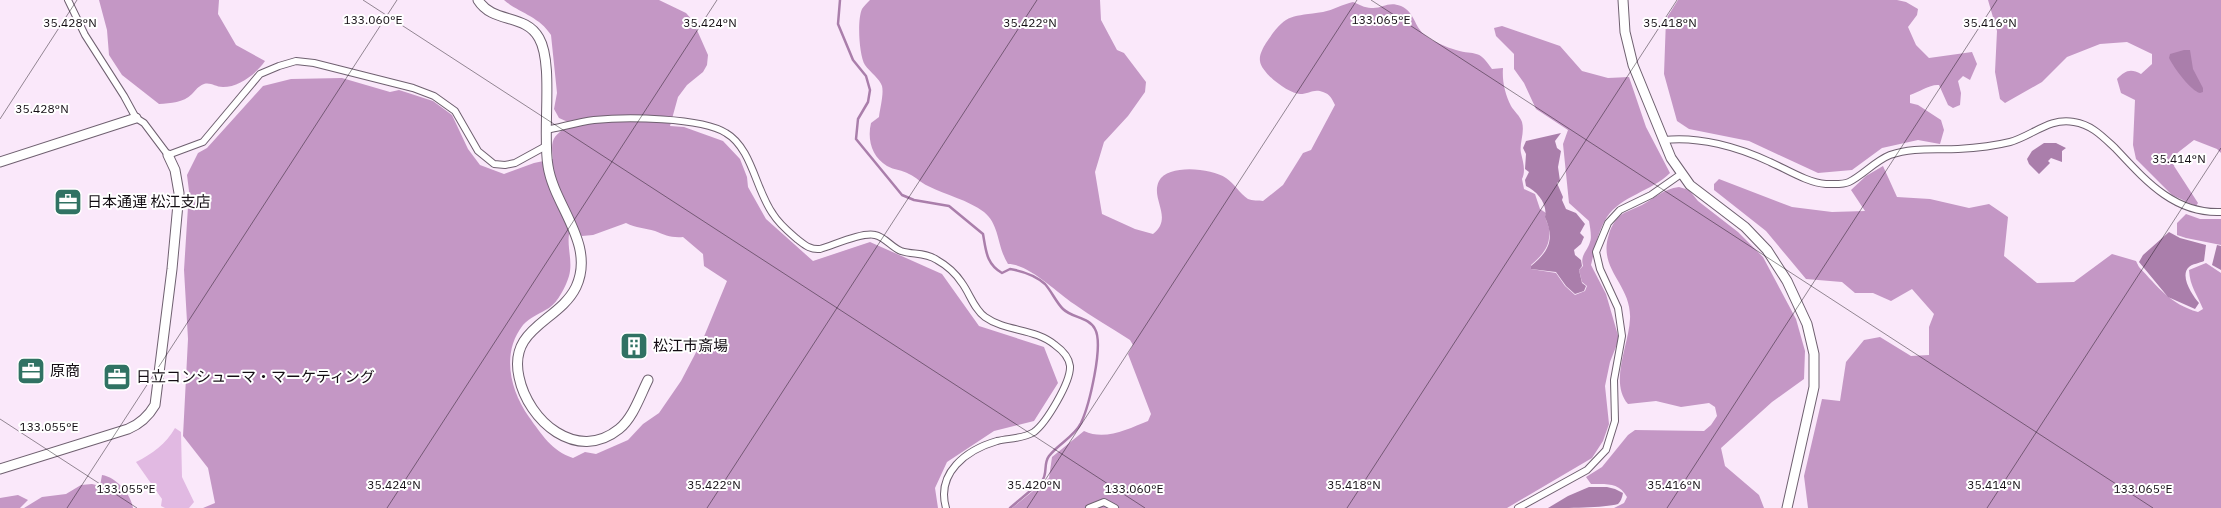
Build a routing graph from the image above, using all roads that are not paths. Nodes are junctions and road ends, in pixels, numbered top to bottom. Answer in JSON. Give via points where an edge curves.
{"nodes":[{"id":1,"x":68,"y":0,"type":"edge"},
{"id":2,"x":478,"y":0,"type":"edge"},
{"id":3,"x":1622,"y":0,"type":"edge"},
{"id":4,"x":136,"y":118,"type":"junction"},
{"id":5,"x":546,"y":130,"type":"junction"},
{"id":6,"x":1664,"y":140,"type":"junction"},
{"id":7,"x":546,"y":146,"type":"junction"},
{"id":8,"x":168,"y":155,"type":"junction"},
{"id":9,"x":0,"y":162,"type":"edge"},
{"id":10,"x":1681,"y":174,"type":"junction"},
{"id":11,"x":2221,"y":212,"type":"edge"},
{"id":12,"x":648,"y":380,"type":"dead end"},
{"id":13,"x":0,"y":469,"type":"edge"},
{"id":14,"x":946,"y":508,"type":"edge"},
{"id":15,"x":1088,"y":508,"type":"edge"},
{"id":16,"x":1116,"y":508,"type":"edge"},
{"id":17,"x":1518,"y":508,"type":"edge"},
{"id":18,"x":1787,"y":508,"type":"edge"}],
"edges":[{"from":1,"to":4,"type":"street","via":[[85,35]]},
{"from":2,"to":5,"type":"street","via":[[497,16],[526,23],[541,41],[546,71]]},
{"from":3,"to":6,"type":"street","via":[[1629,52]]},
{"from":4,"to":8,"type":"street","via":[[151,131]]},
{"from":4,"to":9,"type":"street"},
{"from":5,"to":7,"type":"street"},
{"from":5,"to":14,"type":"street","via":[[594,120],[645,119],[688,122],[725,131],[744,152],[773,214],[806,246],[820,249],[874,234],[902,251],[927,254],[957,277],[991,321],[1038,334],[1055,344],[1065,354],[1070,366],[1067,381],[1049,413],[1033,432],[996,442],[953,468],[944,484]]},
{"from":6,"to":10,"type":"street"},
{"from":6,"to":11,"type":"street","via":[[1683,138],[1751,153],[1824,184],[1848,183],[1889,155],[1922,149],[1993,146],[2013,142],[2042,126],[2071,121],[2100,133],[2160,193],[2178,205]]},
{"from":7,"to":8,"type":"street","via":[[515,163],[494,164],[478,151],[448,104],[434,96],[413,88],[296,61],[260,74],[203,142]]},
{"from":7,"to":12,"type":"street","via":[[550,177],[578,241],[581,269],[576,286],[565,304],[534,328],[524,342],[518,360],[522,387],[550,429],[560,436],[588,441],[620,429]]},
{"from":8,"to":13,"type":"street","via":[[175,170],[179,193],[155,405],[149,415],[128,430]]},
{"from":10,"to":17,"type":"street","via":[[1620,210],[1608,223],[1596,252],[1618,308],[1622,336],[1614,380],[1615,421],[1606,450],[1586,470]]},
{"from":10,"to":18,"type":"street","via":[[1690,185],[1745,227],[1767,250],[1787,281],[1807,324],[1814,354],[1814,388]]},
{"from":15,"to":16,"type":"street","via":[[1104,502]]}]}
